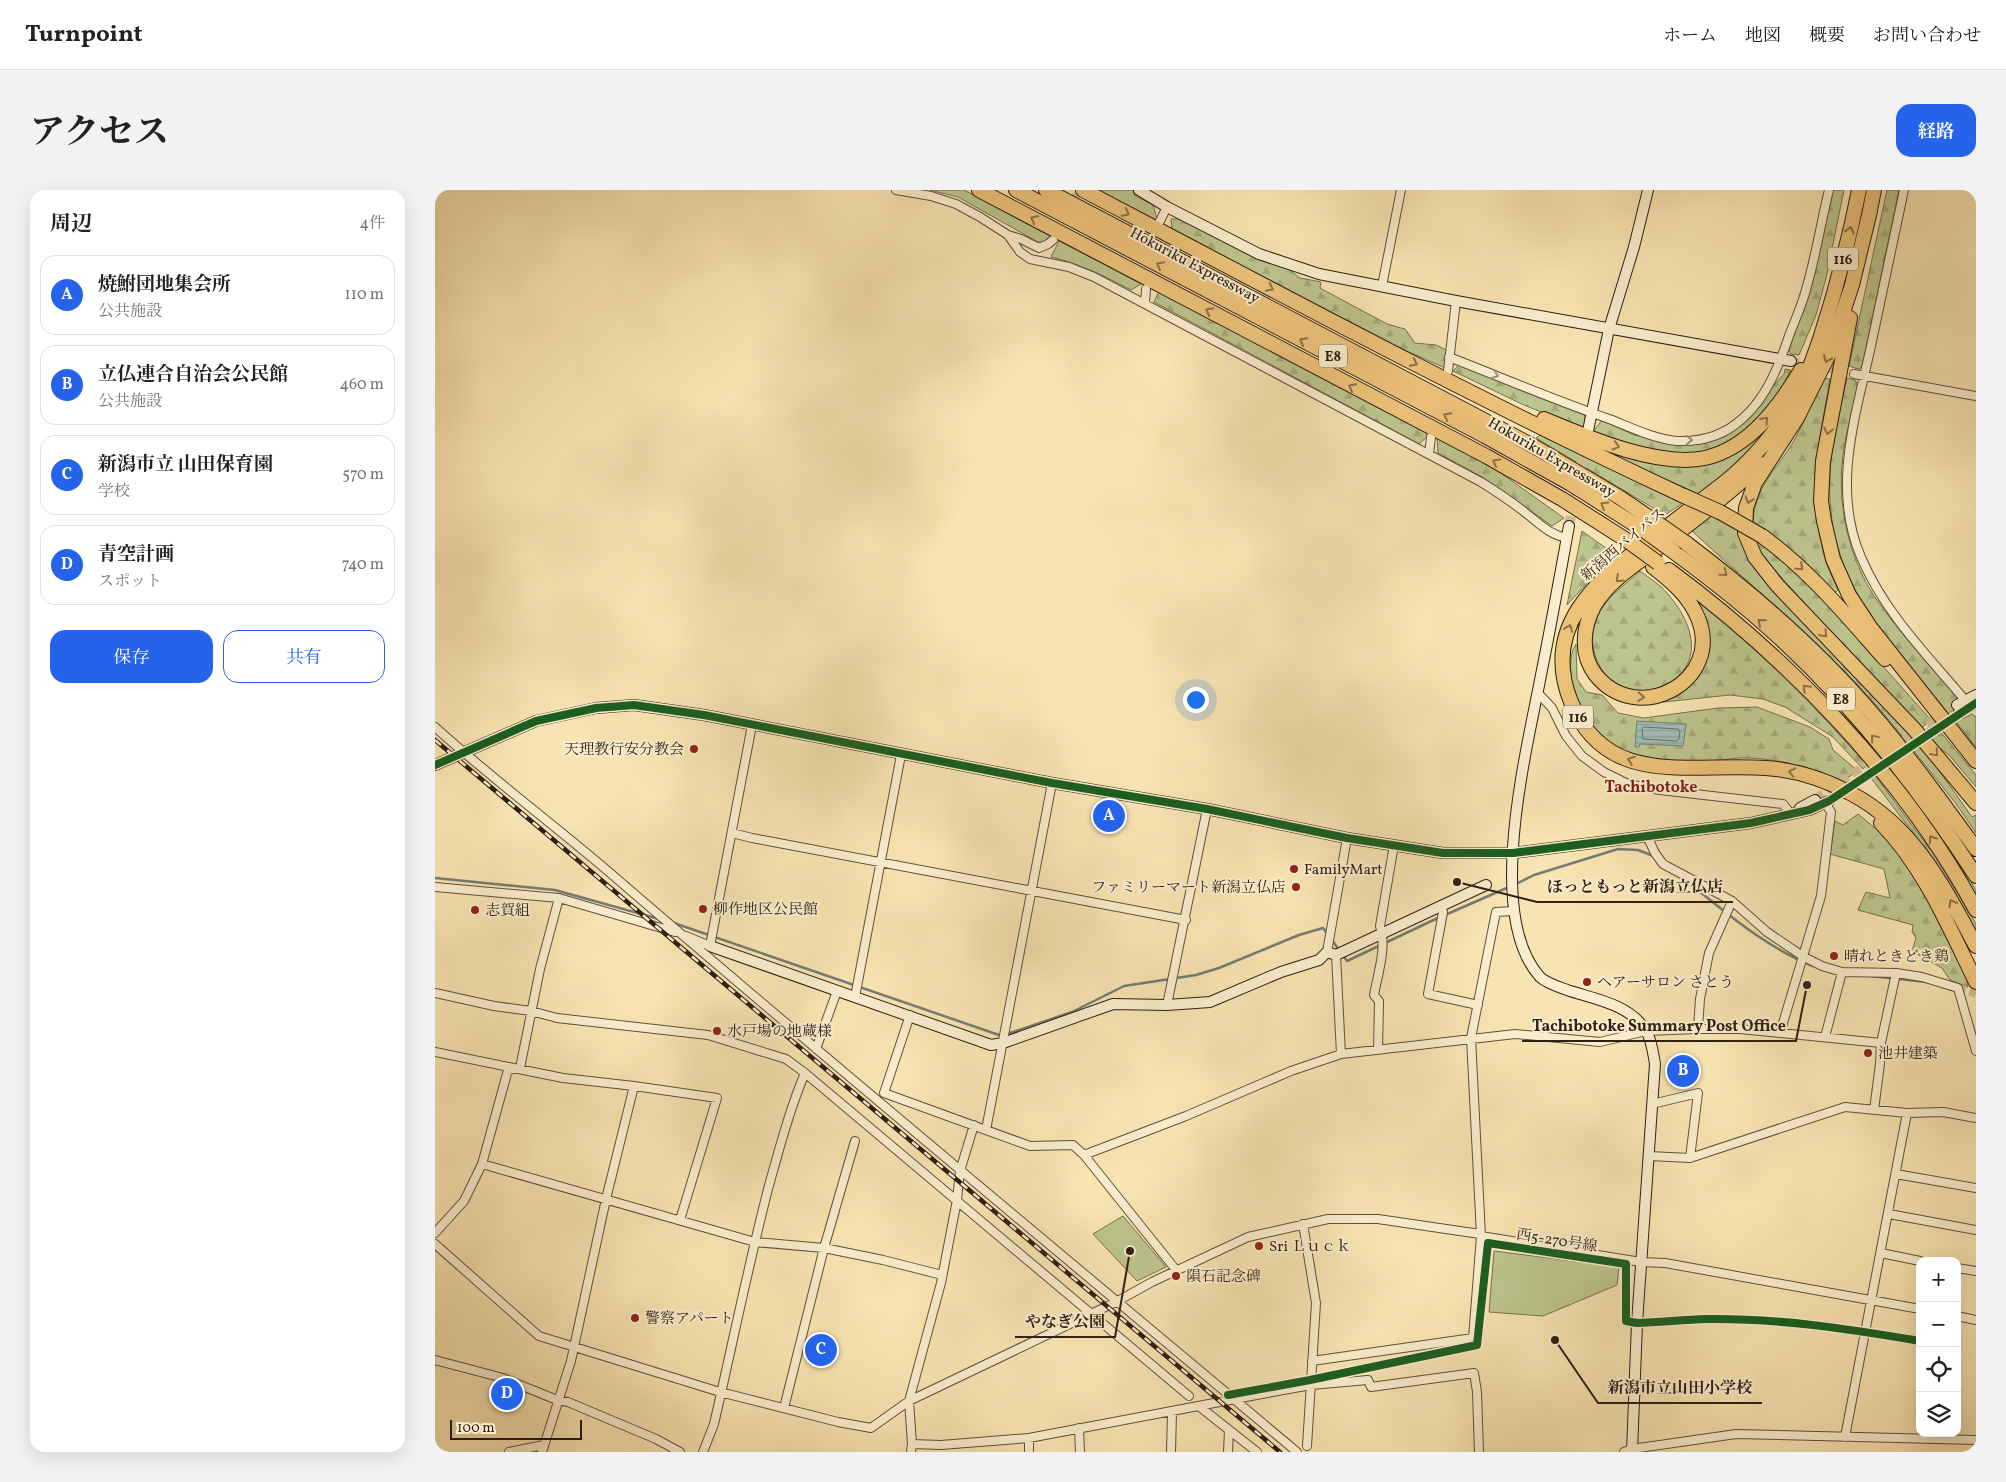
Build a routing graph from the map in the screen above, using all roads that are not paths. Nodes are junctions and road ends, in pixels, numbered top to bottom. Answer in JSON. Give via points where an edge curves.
{"nodes":[{"id":1,"x":896,"y":190,"type":"edge"},
{"id":2,"x":979,"y":190,"type":"edge"},
{"id":3,"x":1016,"y":190,"type":"edge"},
{"id":4,"x":1046,"y":190,"type":"edge"},
{"id":5,"x":1083,"y":190,"type":"edge"},
{"id":6,"x":1139,"y":190,"type":"edge"},
{"id":7,"x":1401,"y":190,"type":"edge"},
{"id":8,"x":1648,"y":190,"type":"edge"},
{"id":9,"x":1829,"y":190,"type":"edge"},
{"id":10,"x":1859,"y":190,"type":"edge"},
{"id":11,"x":1874,"y":190,"type":"edge"},
{"id":12,"x":1904,"y":190,"type":"edge"},
{"id":13,"x":1167,"y":207,"type":"junction"},
{"id":14,"x":1869,"y":211,"type":"junction"},
{"id":15,"x":1159,"y":223,"type":"dead end"},
{"id":16,"x":1008,"y":235,"type":"junction"},
{"id":17,"x":1053,"y":240,"type":"dead end"},
{"id":18,"x":1382,"y":286,"type":"junction"},
{"id":19,"x":1146,"y":289,"type":"dead end"},
{"id":20,"x":1456,"y":301,"type":"junction"},
{"id":21,"x":1145,"y":303,"type":"junction"},
{"id":22,"x":1823,"y":328,"type":"junction"},
{"id":23,"x":1609,"y":329,"type":"junction"},
{"id":24,"x":1449,"y":357,"type":"junction"},
{"id":25,"x":1786,"y":360,"type":"junction"},
{"id":26,"x":1444,"y":374,"type":"junction"},
{"id":27,"x":1854,"y":374,"type":"tunnel mouth"},
{"id":28,"x":1864,"y":376,"type":"junction"},
{"id":29,"x":1976,"y":396,"type":"edge"},
{"id":30,"x":1592,"y":413,"type":"junction"},
{"id":31,"x":1797,"y":418,"type":"junction"},
{"id":32,"x":1588,"y":431,"type":"tunnel mouth"},
{"id":33,"x":1431,"y":437,"type":"dead end"},
{"id":34,"x":1429,"y":454,"type":"junction"},
{"id":35,"x":1569,"y":526,"type":"tunnel mouth"},
{"id":36,"x":1567,"y":538,"type":"junction"},
{"id":37,"x":1656,"y":565,"type":"junction"},
{"id":38,"x":1538,"y":693,"type":"junction"},
{"id":39,"x":1976,"y":695,"type":"edge"},
{"id":40,"x":1967,"y":707,"type":"edge"},
{"id":41,"x":752,"y":726,"type":"junction"},
{"id":42,"x":435,"y":727,"type":"edge"},
{"id":43,"x":1959,"y":739,"type":"junction"},
{"id":44,"x":463,"y":752,"type":"junction"},
{"id":45,"x":901,"y":755,"type":"junction"},
{"id":46,"x":1976,"y":761,"type":"edge"},
{"id":47,"x":437,"y":762,"type":"edge"},
{"id":48,"x":1822,"y":780,"type":"junction"},
{"id":49,"x":1052,"y":783,"type":"junction"},
{"id":50,"x":1823,"y":801,"type":"joint"},
{"id":51,"x":1976,"y":803,"type":"edge"},
{"id":52,"x":1207,"y":809,"type":"junction"},
{"id":53,"x":1791,"y":814,"type":"junction"},
{"id":54,"x":732,"y":832,"type":"junction"},
{"id":55,"x":1647,"y":836,"type":"junction"},
{"id":56,"x":1347,"y":838,"type":"junction"},
{"id":57,"x":1394,"y":845,"type":"junction"},
{"id":58,"x":1976,"y":849,"type":"edge"},
{"id":59,"x":1513,"y":853,"type":"junction"},
{"id":60,"x":881,"y":863,"type":"junction"},
{"id":61,"x":1976,"y":876,"type":"edge"},
{"id":62,"x":1486,"y":885,"type":"dead end"},
{"id":63,"x":435,"y":887,"type":"edge"},
{"id":64,"x":1032,"y":891,"type":"junction"},
{"id":65,"x":559,"y":898,"type":"junction"},
{"id":66,"x":1732,"y":901,"type":"junction"},
{"id":67,"x":1441,"y":906,"type":"junction"},
{"id":68,"x":1513,"y":910,"type":"junction"},
{"id":69,"x":1976,"y":910,"type":"edge"},
{"id":70,"x":1186,"y":920,"type":"junction"},
{"id":71,"x":679,"y":933,"type":"junction"},
{"id":72,"x":1382,"y":934,"type":"junction"},
{"id":73,"x":710,"y":946,"type":"junction"},
{"id":74,"x":1976,"y":946,"type":"edge"},
{"id":75,"x":1331,"y":954,"type":"junction"},
{"id":76,"x":1803,"y":957,"type":"junction"},
{"id":77,"x":1842,"y":972,"type":"junction"},
{"id":78,"x":1896,"y":973,"type":"junction"},
{"id":79,"x":1976,"y":982,"type":"edge"},
{"id":80,"x":837,"y":991,"type":"junction"},
{"id":81,"x":435,"y":993,"type":"edge"},
{"id":82,"x":855,"y":997,"type":"junction"},
{"id":83,"x":1167,"y":1005,"type":"junction"},
{"id":84,"x":1478,"y":1005,"type":"junction"},
{"id":85,"x":531,"y":1011,"type":"junction"},
{"id":86,"x":910,"y":1015,"type":"junction"},
{"id":87,"x":1698,"y":1029,"type":"junction"},
{"id":88,"x":1646,"y":1031,"type":"junction"},
{"id":89,"x":1780,"y":1033,"type":"junction"},
{"id":90,"x":1825,"y":1037,"type":"junction"},
{"id":91,"x":1471,"y":1038,"type":"junction"},
{"id":92,"x":1881,"y":1042,"type":"junction"},
{"id":93,"x":1003,"y":1043,"type":"junction"},
{"id":94,"x":816,"y":1049,"type":"junction"},
{"id":95,"x":1378,"y":1050,"type":"junction"},
{"id":96,"x":1976,"y":1051,"type":"edge"},
{"id":97,"x":435,"y":1052,"type":"edge"},
{"id":98,"x":1341,"y":1054,"type":"junction"},
{"id":99,"x":520,"y":1068,"type":"junction"},
{"id":100,"x":805,"y":1073,"type":"junction"},
{"id":101,"x":635,"y":1086,"type":"junction"},
{"id":102,"x":1652,"y":1104,"type":"junction"},
{"id":103,"x":1873,"y":1110,"type":"junction"},
{"id":104,"x":1907,"y":1113,"type":"junction"},
{"id":105,"x":1976,"y":1118,"type":"edge"},
{"id":106,"x":974,"y":1125,"type":"junction"},
{"id":107,"x":986,"y":1130,"type":"junction"},
{"id":108,"x":855,"y":1140,"type":"dead end"},
{"id":109,"x":1084,"y":1155,"type":"junction"},
{"id":110,"x":1649,"y":1156,"type":"junction"},
{"id":111,"x":1690,"y":1158,"type":"junction"},
{"id":112,"x":482,"y":1164,"type":"junction"},
{"id":113,"x":960,"y":1171,"type":"junction"},
{"id":114,"x":1896,"y":1174,"type":"junction"},
{"id":115,"x":1976,"y":1188,"type":"edge"},
{"id":116,"x":607,"y":1199,"type":"junction"},
{"id":117,"x":957,"y":1200,"type":"junction"},
{"id":118,"x":1889,"y":1214,"type":"junction"},
{"id":119,"x":680,"y":1220,"type":"junction"},
{"id":120,"x":1303,"y":1224,"type":"junction"},
{"id":121,"x":1976,"y":1230,"type":"edge"},
{"id":122,"x":435,"y":1233,"type":"edge"},
{"id":123,"x":1480,"y":1235,"type":"junction"},
{"id":124,"x":755,"y":1242,"type":"junction"},
{"id":125,"x":435,"y":1244,"type":"edge"},
{"id":126,"x":824,"y":1248,"type":"junction"},
{"id":127,"x":1881,"y":1253,"type":"junction"},
{"id":128,"x":1916,"y":1260,"type":"edge"},
{"id":129,"x":1641,"y":1262,"type":"junction"},
{"id":130,"x":1961,"y":1269,"type":"edge"},
{"id":131,"x":1176,"y":1270,"type":"junction"},
{"id":132,"x":1976,"y":1271,"type":"edge"},
{"id":133,"x":942,"y":1275,"type":"junction"},
{"id":134,"x":1872,"y":1299,"type":"junction"},
{"id":135,"x":1116,"y":1302,"type":"junction"},
{"id":136,"x":1916,"y":1308,"type":"edge"},
{"id":137,"x":1092,"y":1313,"type":"junction"},
{"id":138,"x":1961,"y":1317,"type":"edge"},
{"id":139,"x":1976,"y":1320,"type":"edge"},
{"id":140,"x":574,"y":1348,"type":"junction"},
{"id":141,"x":435,"y":1360,"type":"edge"},
{"id":142,"x":1312,"y":1361,"type":"junction"},
{"id":143,"x":1311,"y":1385,"type":"junction"},
{"id":144,"x":720,"y":1392,"type":"junction"},
{"id":145,"x":1189,"y":1396,"type":"dead end"},
{"id":146,"x":1233,"y":1399,"type":"junction"},
{"id":147,"x":557,"y":1400,"type":"junction"},
{"id":148,"x":909,"y":1401,"type":"junction"},
{"id":149,"x":1200,"y":1407,"type":"junction"},
{"id":150,"x":784,"y":1408,"type":"junction"},
{"id":151,"x":1172,"y":1412,"type":"junction"},
{"id":152,"x":1079,"y":1428,"type":"junction"},
{"id":153,"x":1229,"y":1430,"type":"junction"},
{"id":154,"x":1845,"y":1436,"type":"junction"},
{"id":155,"x":1029,"y":1438,"type":"junction"},
{"id":156,"x":1976,"y":1440,"type":"edge"},
{"id":157,"x":1307,"y":1446,"type":"dead end"},
{"id":158,"x":912,"y":1448,"type":"edge"},
{"id":159,"x":543,"y":1449,"type":"edge"},
{"id":160,"x":1630,"y":1451,"type":"edge"},
{"id":161,"x":509,"y":1452,"type":"edge"},
{"id":162,"x":680,"y":1452,"type":"edge"},
{"id":163,"x":703,"y":1452,"type":"edge"},
{"id":164,"x":1029,"y":1452,"type":"edge"},
{"id":165,"x":1080,"y":1452,"type":"edge"},
{"id":166,"x":1171,"y":1452,"type":"edge"},
{"id":167,"x":1229,"y":1452,"type":"edge"},
{"id":168,"x":1257,"y":1452,"type":"edge"},
{"id":169,"x":1297,"y":1452,"type":"edge"},
{"id":170,"x":1479,"y":1452,"type":"edge"}],
"edges":[{"from":1,"to":16,"type":"street","via":[[956,204]]},
{"from":37,"to":2,"type":"highway","one_way":true,"bridge":true,"via":[[1527,479]]},
{"from":61,"to":3,"type":"highway","name":"Hokuriku Expressway","number":"E8","one_way":true,"bridge":true,"via":[[1921,798],[1841,699],[1748,610],[1645,531],[1515,452]]},
{"from":4,"to":58,"type":"highway","name":"Hokuriku Expressway","number":"E8","one_way":true,"bridge":true,"via":[[1527,443],[1656,522],[1788,627],[1845,684],[1899,746]]},
{"from":5,"to":26,"type":"highway","one_way":true},
{"from":6,"to":13,"type":"street"},
{"from":7,"to":18,"type":"street"},
{"from":8,"to":23,"type":"street"},
{"from":9,"to":25,"type":"street","via":[[1807,288]]},
{"from":22,"to":10,"type":"highway","name":"新潟西バイパス","number":"116","one_way":true},
{"from":11,"to":14,"type":"highway","number":"116"},
{"from":12,"to":28,"type":"street"},
{"from":13,"to":15,"type":"street"},
{"from":13,"to":18,"type":"street","via":[[1259,254],[1319,274]]},
{"from":14,"to":31,"type":"highway","one_way":true,"via":[[1839,327]]},
{"from":14,"to":43,"type":"highway","number":"116","one_way":true,"via":[[1825,442],[1821,501],[1824,521],[1833,559],[1849,595],[1870,627]]},
{"from":16,"to":17,"type":"street","via":[[1039,248]]},
{"from":16,"to":21,"type":"street","via":[[1020,252],[1030,259],[1069,267]]},
{"from":18,"to":20,"type":"street"},
{"from":19,"to":21,"type":"street"},
{"from":20,"to":23,"type":"street"},
{"from":20,"to":24,"type":"street"},
{"from":21,"to":34,"type":"street"},
{"from":26,"to":22,"type":"highway","one_way":true,"via":[[1606,444],[1658,457],[1697,459],[1733,446],[1759,426],[1791,386]]},
{"from":48,"to":22,"type":"highway","name":"新潟西バイパス","number":"116","one_way":true,"via":[[1764,768],[1663,768],[1619,756],[1599,741],[1577,716],[1565,684],[1562,659],[1570,624],[1592,589],[1619,564],[1725,482],[1777,428],[1803,384]]},
{"from":23,"to":25,"type":"street"},
{"from":23,"to":30,"type":"street"},
{"from":24,"to":26,"type":"street"},
{"from":24,"to":30,"type":"street","one_way":true},
{"from":30,"to":25,"type":"street","one_way":true,"via":[[1655,436],[1693,441],[1710,438],[1744,418]]},
{"from":26,"to":43,"type":"highway","one_way":true,"bridge":true,"via":[[1589,451],[1720,512],[1782,550]]},
{"from":27,"to":28,"type":"street"},
{"from":28,"to":29,"type":"street"},
{"from":28,"to":40,"type":"street","via":[[1851,430],[1846,470],[1852,531],[1869,576],[1887,607]]},
{"from":30,"to":32,"type":"street"},
{"from":31,"to":37,"type":"highway","one_way":true,"via":[[1766,459],[1742,482],[1628,571],[1595,604],[1585,633],[1588,660],[1603,683],[1614,691],[1639,698],[1665,695],[1679,687],[1697,664],[1701,649],[1702,634],[1691,605]]},
{"from":31,"to":51,"type":"highway","one_way":true,"via":[[1749,497],[1745,518],[1749,545],[1777,585],[1914,729]]},
{"from":33,"to":34,"type":"street"},
{"from":34,"to":36,"type":"street","via":[[1496,492],[1548,531]]},
{"from":35,"to":36,"type":"street"},
{"from":36,"to":38,"type":"street"},
{"from":69,"to":37,"type":"highway","one_way":true,"via":[[1940,851],[1905,803],[1828,710],[1736,622]]},
{"from":38,"to":53,"type":"street","via":[[1552,708],[1566,736],[1582,756],[1628,784],[1783,804]]},
{"from":38,"to":59,"type":"street","via":[[1517,802]]},
{"from":39,"to":40,"type":"street"},
{"from":41,"to":44,"type":"street","via":[[634,705],[596,708],[536,721]]},
{"from":41,"to":45,"type":"street"},
{"from":41,"to":54,"type":"street"},
{"from":42,"to":44,"type":"street"},
{"from":43,"to":46,"type":"highway","number":"116"},
{"from":44,"to":47,"type":"street"},
{"from":44,"to":71,"type":"street"},
{"from":45,"to":49,"type":"street"},
{"from":45,"to":60,"type":"street"},
{"from":74,"to":48,"type":"highway","name":"新潟西バイパス","number":"116","one_way":true,"via":[[1939,880],[1914,844],[1867,803]]},
{"from":48,"to":79,"type":"highway","via":[[1863,807],[1911,859]]},
{"from":49,"to":52,"type":"street"},
{"from":49,"to":64,"type":"street"},
{"from":50,"to":53,"type":"street"},
{"from":50,"to":76,"type":"street","via":[[1831,812],[1821,896]]},
{"from":52,"to":56,"type":"street"},
{"from":52,"to":70,"type":"street"},
{"from":53,"to":55,"type":"street","via":[[1751,823]]},
{"from":54,"to":60,"type":"street"},
{"from":54,"to":73,"type":"street"},
{"from":55,"to":59,"type":"street"},
{"from":55,"to":66,"type":"street","via":[[1663,864]]},
{"from":56,"to":57,"type":"street"},
{"from":56,"to":75,"type":"street"},
{"from":57,"to":59,"type":"street","via":[[1443,853]]},
{"from":57,"to":72,"type":"street","via":[[1380,926]]},
{"from":59,"to":68,"type":"street"},
{"from":60,"to":64,"type":"street"},
{"from":60,"to":82,"type":"street"},
{"from":62,"to":67,"type":"street"},
{"from":63,"to":65,"type":"street"},
{"from":64,"to":70,"type":"street"},
{"from":64,"to":93,"type":"street"},
{"from":65,"to":71,"type":"street"},
{"from":65,"to":85,"type":"street"},
{"from":66,"to":76,"type":"street","via":[[1767,932]]},
{"from":66,"to":87,"type":"street","via":[[1709,953]]},
{"from":67,"to":72,"type":"street"},
{"from":67,"to":84,"type":"street","via":[[1443,912],[1428,994]]},
{"from":68,"to":84,"type":"street","via":[[1496,912]]},
{"from":68,"to":88,"type":"street","via":[[1528,962],[1542,979],[1625,1010]]},
{"from":70,"to":83,"type":"street"},
{"from":71,"to":73,"type":"street"},
{"from":71,"to":94,"type":"street"},
{"from":72,"to":75,"type":"street"},
{"from":72,"to":95,"type":"street","via":[[1383,946],[1373,995],[1379,1001]]},
{"from":73,"to":80,"type":"street"},
{"from":75,"to":83,"type":"street","via":[[1210,1002]]},
{"from":75,"to":98,"type":"street"},
{"from":76,"to":77,"type":"street"},
{"from":76,"to":89,"type":"street"},
{"from":77,"to":78,"type":"street"},
{"from":77,"to":90,"type":"street"},
{"from":78,"to":92,"type":"street"},
{"from":78,"to":96,"type":"street","via":[[1958,988]]},
{"from":80,"to":82,"type":"street"},
{"from":80,"to":94,"type":"street"},
{"from":81,"to":85,"type":"street"},
{"from":82,"to":86,"type":"street"},
{"from":83,"to":93,"type":"street","via":[[1113,1004]]},
{"from":84,"to":91,"type":"street"},
{"from":85,"to":99,"type":"street"},
{"from":85,"to":100,"type":"street","via":[[557,1018],[708,1035],[786,1059]]},
{"from":86,"to":93,"type":"street","via":[[991,1045]]},
{"from":86,"to":106,"type":"street","via":[[883,1093]]},
{"from":87,"to":88,"type":"street"},
{"from":87,"to":89,"type":"street"},
{"from":88,"to":91,"type":"street","via":[[1600,1042],[1515,1034]]},
{"from":88,"to":102,"type":"street","via":[[1655,1064]]},
{"from":89,"to":90,"type":"street"},
{"from":90,"to":92,"type":"street"},
{"from":91,"to":95,"type":"street"},
{"from":91,"to":123,"type":"street"},
{"from":92,"to":103,"type":"street"},
{"from":93,"to":107,"type":"street"},
{"from":94,"to":113,"type":"street"},
{"from":95,"to":98,"type":"street"},
{"from":97,"to":99,"type":"street"},
{"from":98,"to":109,"type":"street"},
{"from":99,"to":101,"type":"street","via":[[563,1078]]},
{"from":99,"to":112,"type":"street","via":[[508,1070]]},
{"from":100,"to":117,"type":"street"},
{"from":100,"to":124,"type":"street","via":[[793,1102]]},
{"from":101,"to":116,"type":"street"},
{"from":101,"to":119,"type":"street","via":[[717,1098]]},
{"from":102,"to":110,"type":"street"},
{"from":102,"to":111,"type":"street","via":[[1698,1093]]},
{"from":103,"to":104,"type":"street"},
{"from":103,"to":111,"type":"street","via":[[1845,1107]]},
{"from":104,"to":105,"type":"street","via":[[1943,1112]]},
{"from":104,"to":114,"type":"street"},
{"from":106,"to":107,"type":"street"},
{"from":106,"to":113,"type":"street"},
{"from":107,"to":109,"type":"street","via":[[1030,1146],[1073,1145]]},
{"from":108,"to":126,"type":"street"},
{"from":109,"to":131,"type":"street"},
{"from":110,"to":111,"type":"street"},
{"from":110,"to":129,"type":"street"},
{"from":112,"to":116,"type":"street"},
{"from":112,"to":122,"type":"street","via":[[464,1201]]},
{"from":113,"to":117,"type":"street"},
{"from":113,"to":135,"type":"street"},
{"from":114,"to":115,"type":"street"},
{"from":114,"to":118,"type":"street"},
{"from":116,"to":119,"type":"street"},
{"from":116,"to":140,"type":"street"},
{"from":117,"to":133,"type":"street"},
{"from":117,"to":137,"type":"street"},
{"from":118,"to":121,"type":"street"},
{"from":118,"to":127,"type":"street"},
{"from":119,"to":124,"type":"street"},
{"from":120,"to":123,"type":"street","via":[[1328,1219],[1378,1219]]},
{"from":120,"to":131,"type":"street","via":[[1248,1237]]},
{"from":120,"to":142,"type":"street","via":[[1316,1303]]},
{"from":123,"to":129,"type":"street"},
{"from":123,"to":142,"type":"street","via":[[1473,1338]]},
{"from":124,"to":126,"type":"street"},
{"from":124,"to":144,"type":"street"},
{"from":125,"to":140,"type":"street","via":[[539,1336]]},
{"from":126,"to":133,"type":"street"},
{"from":126,"to":150,"type":"street"},
{"from":127,"to":128,"type":"street"},
{"from":127,"to":134,"type":"street"},
{"from":129,"to":134,"type":"street","via":[[1665,1262]]},
{"from":129,"to":160,"type":"street"},
{"from":130,"to":132,"type":"street"},
{"from":131,"to":135,"type":"street"},
{"from":133,"to":148,"type":"street"},
{"from":134,"to":136,"type":"street"},
{"from":134,"to":154,"type":"street"},
{"from":135,"to":137,"type":"street"},
{"from":135,"to":146,"type":"street"},
{"from":137,"to":145,"type":"street"},
{"from":137,"to":148,"type":"street"},
{"from":138,"to":139,"type":"street"},
{"from":140,"to":144,"type":"street"},
{"from":140,"to":147,"type":"street"},
{"from":141,"to":147,"type":"street","via":[[503,1378]]},
{"from":142,"to":143,"type":"street"},
{"from":143,"to":146,"type":"street"},
{"from":143,"to":157,"type":"street"},
{"from":143,"to":170,"type":"street","via":[[1368,1380],[1371,1387],[1474,1373]]},
{"from":144,"to":150,"type":"street"},
{"from":144,"to":163,"type":"street","via":[[714,1424]]},
{"from":146,"to":149,"type":"street"},
{"from":146,"to":169,"type":"street"},
{"from":147,"to":159,"type":"street"},
{"from":147,"to":162,"type":"street","via":[[656,1439]]},
{"from":148,"to":150,"type":"street","via":[[871,1428]]},
{"from":148,"to":158,"type":"street"},
{"from":149,"to":151,"type":"street"},
{"from":149,"to":153,"type":"street"},
{"from":151,"to":152,"type":"street"},
{"from":151,"to":166,"type":"street"},
{"from":152,"to":155,"type":"street"},
{"from":152,"to":165,"type":"street"},
{"from":153,"to":167,"type":"street"},
{"from":153,"to":168,"type":"street"},
{"from":154,"to":156,"type":"street"},
{"from":154,"to":160,"type":"street","via":[[1736,1434]]},
{"from":155,"to":158,"type":"street"},
{"from":155,"to":164,"type":"street"},
{"from":159,"to":161,"type":"street"}]}
